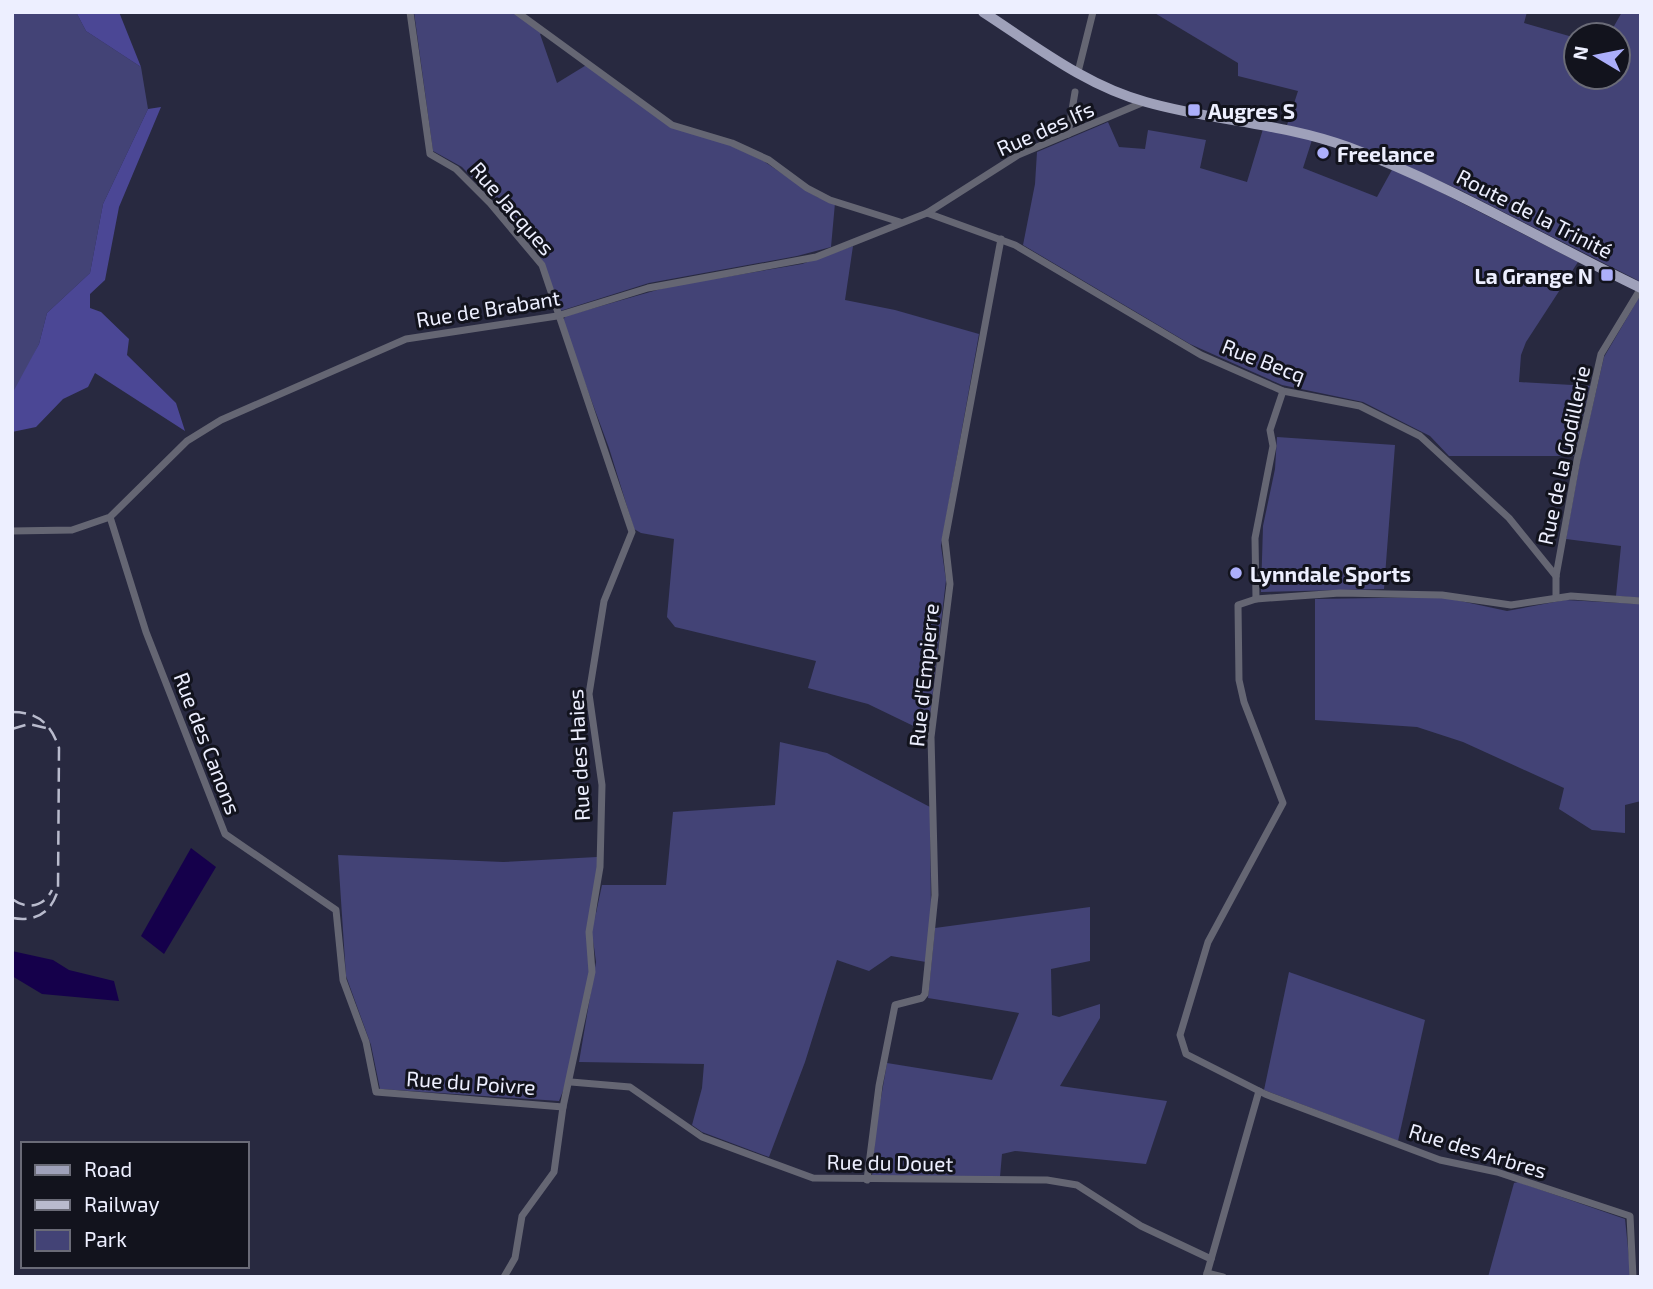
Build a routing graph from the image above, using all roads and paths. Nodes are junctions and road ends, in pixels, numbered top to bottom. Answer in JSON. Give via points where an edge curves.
{"nodes":[{"id":1,"x":410,"y":12,"type":"edge"},
{"id":2,"x":517,"y":12,"type":"edge"},
{"id":3,"x":983,"y":12,"type":"edge"},
{"id":4,"x":1093,"y":12,"type":"edge"},
{"id":5,"x":1078,"y":72,"type":"junction"},
{"id":6,"x":1075,"y":92,"type":"dead end"},
{"id":7,"x":1145,"y":102,"type":"junction"},
{"id":8,"x":1068,"y":134,"type":"junction"},
{"id":9,"x":927,"y":213,"type":"junction"},
{"id":10,"x":900,"y":222,"type":"junction"},
{"id":11,"x":1001,"y":239,"type":"junction"},
{"id":12,"x":1641,"y":288,"type":"edge"},
{"id":13,"x":557,"y":316,"type":"junction"},
{"id":14,"x":1283,"y":391,"type":"junction"},
{"id":15,"x":110,"y":517,"type":"junction"},
{"id":16,"x":12,"y":531,"type":"edge"},
{"id":17,"x":1556,"y":576,"type":"junction"},
{"id":18,"x":1556,"y":597,"type":"junction"},
{"id":19,"x":1256,"y":598,"type":"junction"},
{"id":20,"x":1641,"y":601,"type":"edge"},
{"id":21,"x":570,"y":1082,"type":"junction"},
{"id":22,"x":1259,"y":1091,"type":"junction"},
{"id":23,"x":376,"y":1092,"type":"joint"},
{"id":24,"x":563,"y":1107,"type":"junction"},
{"id":25,"x":867,"y":1180,"type":"junction"},
{"id":26,"x":1211,"y":1259,"type":"junction"},
{"id":27,"x":1641,"y":1265,"type":"edge"},
{"id":28,"x":1633,"y":1273,"type":"edge"},
{"id":29,"x":1207,"y":1275,"type":"edge"},
{"id":30,"x":504,"y":1277,"type":"edge"},
{"id":31,"x":1223,"y":1277,"type":"edge"}],
"edges":[{"from":1,"to":13,"type":"street","name":"Rue Jacques","via":[[430,154],[456,169],[491,203],[542,265]]},
{"from":2,"to":10,"type":"street","via":[[672,125],[769,160],[830,200]]},
{"from":3,"to":5,"type":"main road","name":"Route de la Trinité"},
{"from":4,"to":5,"type":"street"},
{"from":5,"to":7,"type":"main road","name":"Route de la Trinité"},
{"from":6,"to":8,"type":"street"},
{"from":7,"to":8,"type":"street","name":"Rue des Ifs"},
{"from":7,"to":12,"type":"main road","name":"Route de la Trinité","via":[[1348,147],[1501,214]]},
{"from":8,"to":9,"type":"street","name":"Rue des Ifs","via":[[1018,155]]},
{"from":9,"to":10,"type":"street","name":"Rue de Brabant"},
{"from":9,"to":11,"type":"street","name":"Rue Becq"},
{"from":10,"to":13,"type":"street","name":"Rue de Brabant","via":[[817,257],[648,288]]},
{"from":11,"to":14,"type":"street","name":"Rue Becq","via":[[1201,355]]},
{"from":11,"to":25,"type":"street","name":"Rue d'Empierre","via":[[945,540],[950,583],[931,737],[935,895],[925,994],[895,1005]]},
{"from":12,"to":17,"type":"street","name":"Rue de la Godillerie","via":[[1601,354]]},
{"from":13,"to":15,"type":"street","name":"Rue de Brabant","via":[[406,339],[221,420],[187,440]]},
{"from":13,"to":21,"type":"street","name":"Rue des Haies","via":[[632,532],[604,601],[589,694],[602,785],[600,867],[589,932],[592,972]]},
{"from":14,"to":17,"type":"street","name":"Rue Becq","via":[[1360,405],[1420,436],[1509,518]]},
{"from":14,"to":19,"type":"street","via":[[1270,430],[1273,446],[1255,538]]},
{"from":15,"to":16,"type":"street","name":"Rue de Brabant","via":[[72,530]]},
{"from":15,"to":23,"type":"street","name":"Rue des Canons","via":[[146,632],[225,834],[336,910],[343,980],[366,1041]]},
{"from":17,"to":18,"type":"street","name":"Rue de la Godillerie"},
{"from":18,"to":19,"type":"street","via":[[1511,606],[1412,593]]},
{"from":18,"to":20,"type":"street"},
{"from":19,"to":22,"type":"street","via":[[1238,605],[1239,680],[1283,803],[1215,923],[1180,1035],[1186,1054]]},
{"from":21,"to":24,"type":"street","name":"Rue des Haies"},
{"from":21,"to":25,"type":"street","name":"Rue du Douet","via":[[630,1087],[702,1137],[813,1178]]},
{"from":22,"to":26,"type":"street"},
{"from":22,"to":28,"type":"street","name":"Rue des Arbres","via":[[1456,1166],[1497,1172],[1630,1216]]},
{"from":23,"to":24,"type":"street","name":"Rue du Poivre"},
{"from":24,"to":30,"type":"street","name":"Rue des Haies","via":[[554,1172],[522,1216],[516,1258]]},
{"from":25,"to":26,"type":"street","name":"Rue du Douet","via":[[1047,1180],[1077,1185],[1141,1226]]},
{"from":26,"to":29,"type":"street"},
{"from":27,"to":28,"type":"street"},
{"from":29,"to":31,"type":"street"}]}
